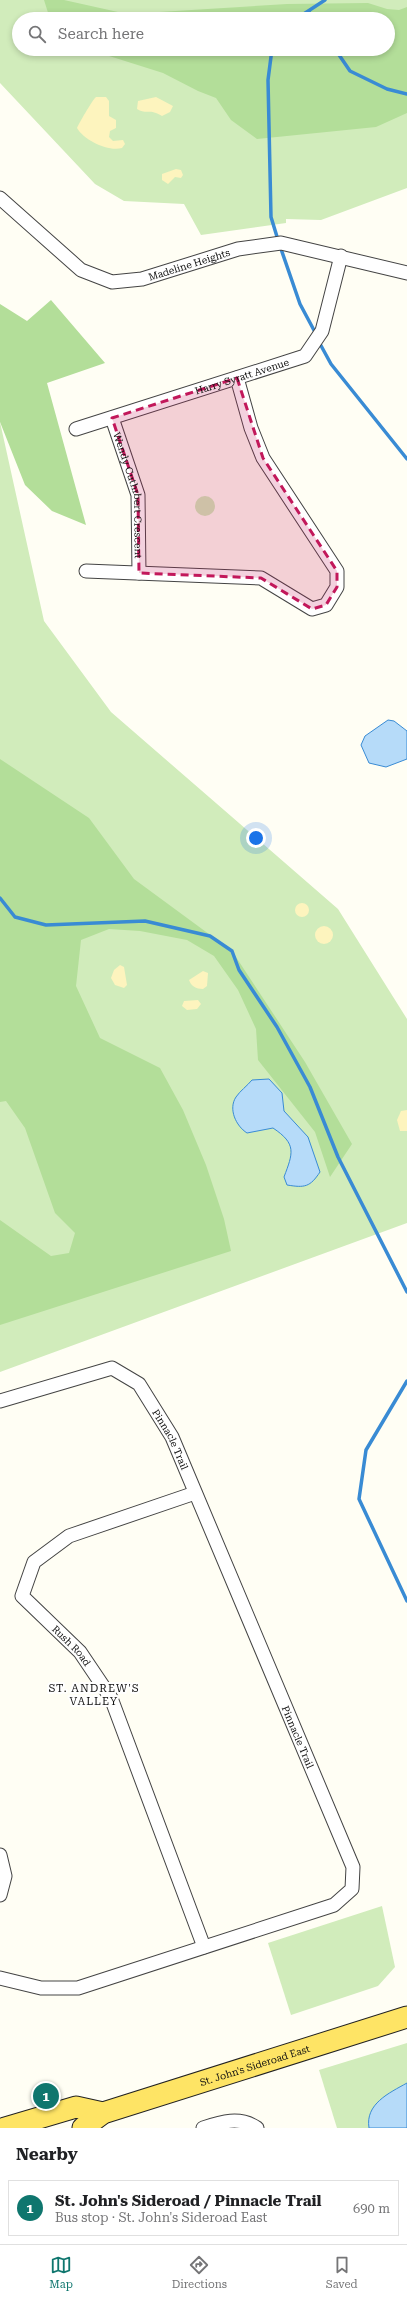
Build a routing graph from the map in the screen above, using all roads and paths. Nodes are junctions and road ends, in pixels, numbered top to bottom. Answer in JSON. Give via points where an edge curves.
{"nodes":[{"id":1,"x":0,"y":198,"type":"edge"},
{"id":2,"x":341,"y":256,"type":"junction"},
{"id":3,"x":405,"y":272,"type":"edge"},
{"id":4,"x":237,"y":378,"type":"junction"},
{"id":5,"x":112,"y":418,"type":"junction"},
{"id":6,"x":76,"y":430,"type":"dead end"},
{"id":7,"x":86,"y":571,"type":"dead end"},
{"id":8,"x":139,"y":573,"type":"junction"},
{"id":9,"x":0,"y":1401,"type":"edge"},
{"id":10,"x":195,"y":1493,"type":"junction"},
{"id":11,"x":0,"y":1855,"type":"edge"},
{"id":12,"x":0,"y":1895,"type":"edge"},
{"id":13,"x":204,"y":1947,"type":"junction"},
{"id":14,"x":0,"y":1978,"type":"edge"},
{"id":15,"x":407,"y":2017,"type":"edge"},
{"id":16,"x":103,"y":2113,"type":"junction"},
{"id":17,"x":6,"y":2128,"type":"edge"},
{"id":18,"x":83,"y":2128,"type":"edge"},
{"id":19,"x":203,"y":2128,"type":"edge"},
{"id":20,"x":257,"y":2128,"type":"edge"}],
"edges":[{"from":1,"to":2,"type":"street","name":"Madeline Heights","via":[[81,270],[112,282],[142,279],[238,249],[281,243]]},
{"from":2,"to":3,"type":"street","name":"Madeline Heights"},
{"from":2,"to":4,"type":"street","name":"Harry Syratt Avenue","via":[[322,331],[305,356]]},
{"from":4,"to":5,"type":"street","name":"Harry Syratt Avenue"},
{"from":4,"to":8,"type":"street","name":"Wendy Cuthrbert Crescent","via":[[251,428],[263,458],[337,571],[337,587],[326,605],[312,609],[261,578]]},
{"from":5,"to":6,"type":"street","name":"Harry Syratt Avenue"},
{"from":5,"to":8,"type":"street","name":"Wendy Cuthrbert Crescent","via":[[138,495]]},
{"from":7,"to":8,"type":"street","name":"Wendy Cuthrbert Crescent"},
{"from":9,"to":10,"type":"street","name":"Pinnacle Trail","via":[[112,1368],[139,1384],[172,1438]]},
{"from":10,"to":13,"type":"street","name":"Pinnacle Trail","via":[[354,1867],[352,1889],[334,1905]]},
{"from":10,"to":13,"type":"street","name":"Rush Road","via":[[69,1536],[34,1562],[22,1596],[80,1652],[111,1698]]},
{"from":11,"to":12,"type":"street","via":[[5,1876]]},
{"from":13,"to":14,"type":"street","name":"Pinnacle Trail","via":[[78,1988],[41,1988]]},
{"from":15,"to":16,"type":"main road","name":"St. John's Sideroad East"},
{"from":16,"to":17,"type":"main road","via":[[76,2107]]},
{"from":16,"to":18,"type":"main road","name":"St. John's Sideroad East"},
{"from":19,"to":20,"type":"street","via":[[219,2122],[237,2120],[249,2122]]}]}
